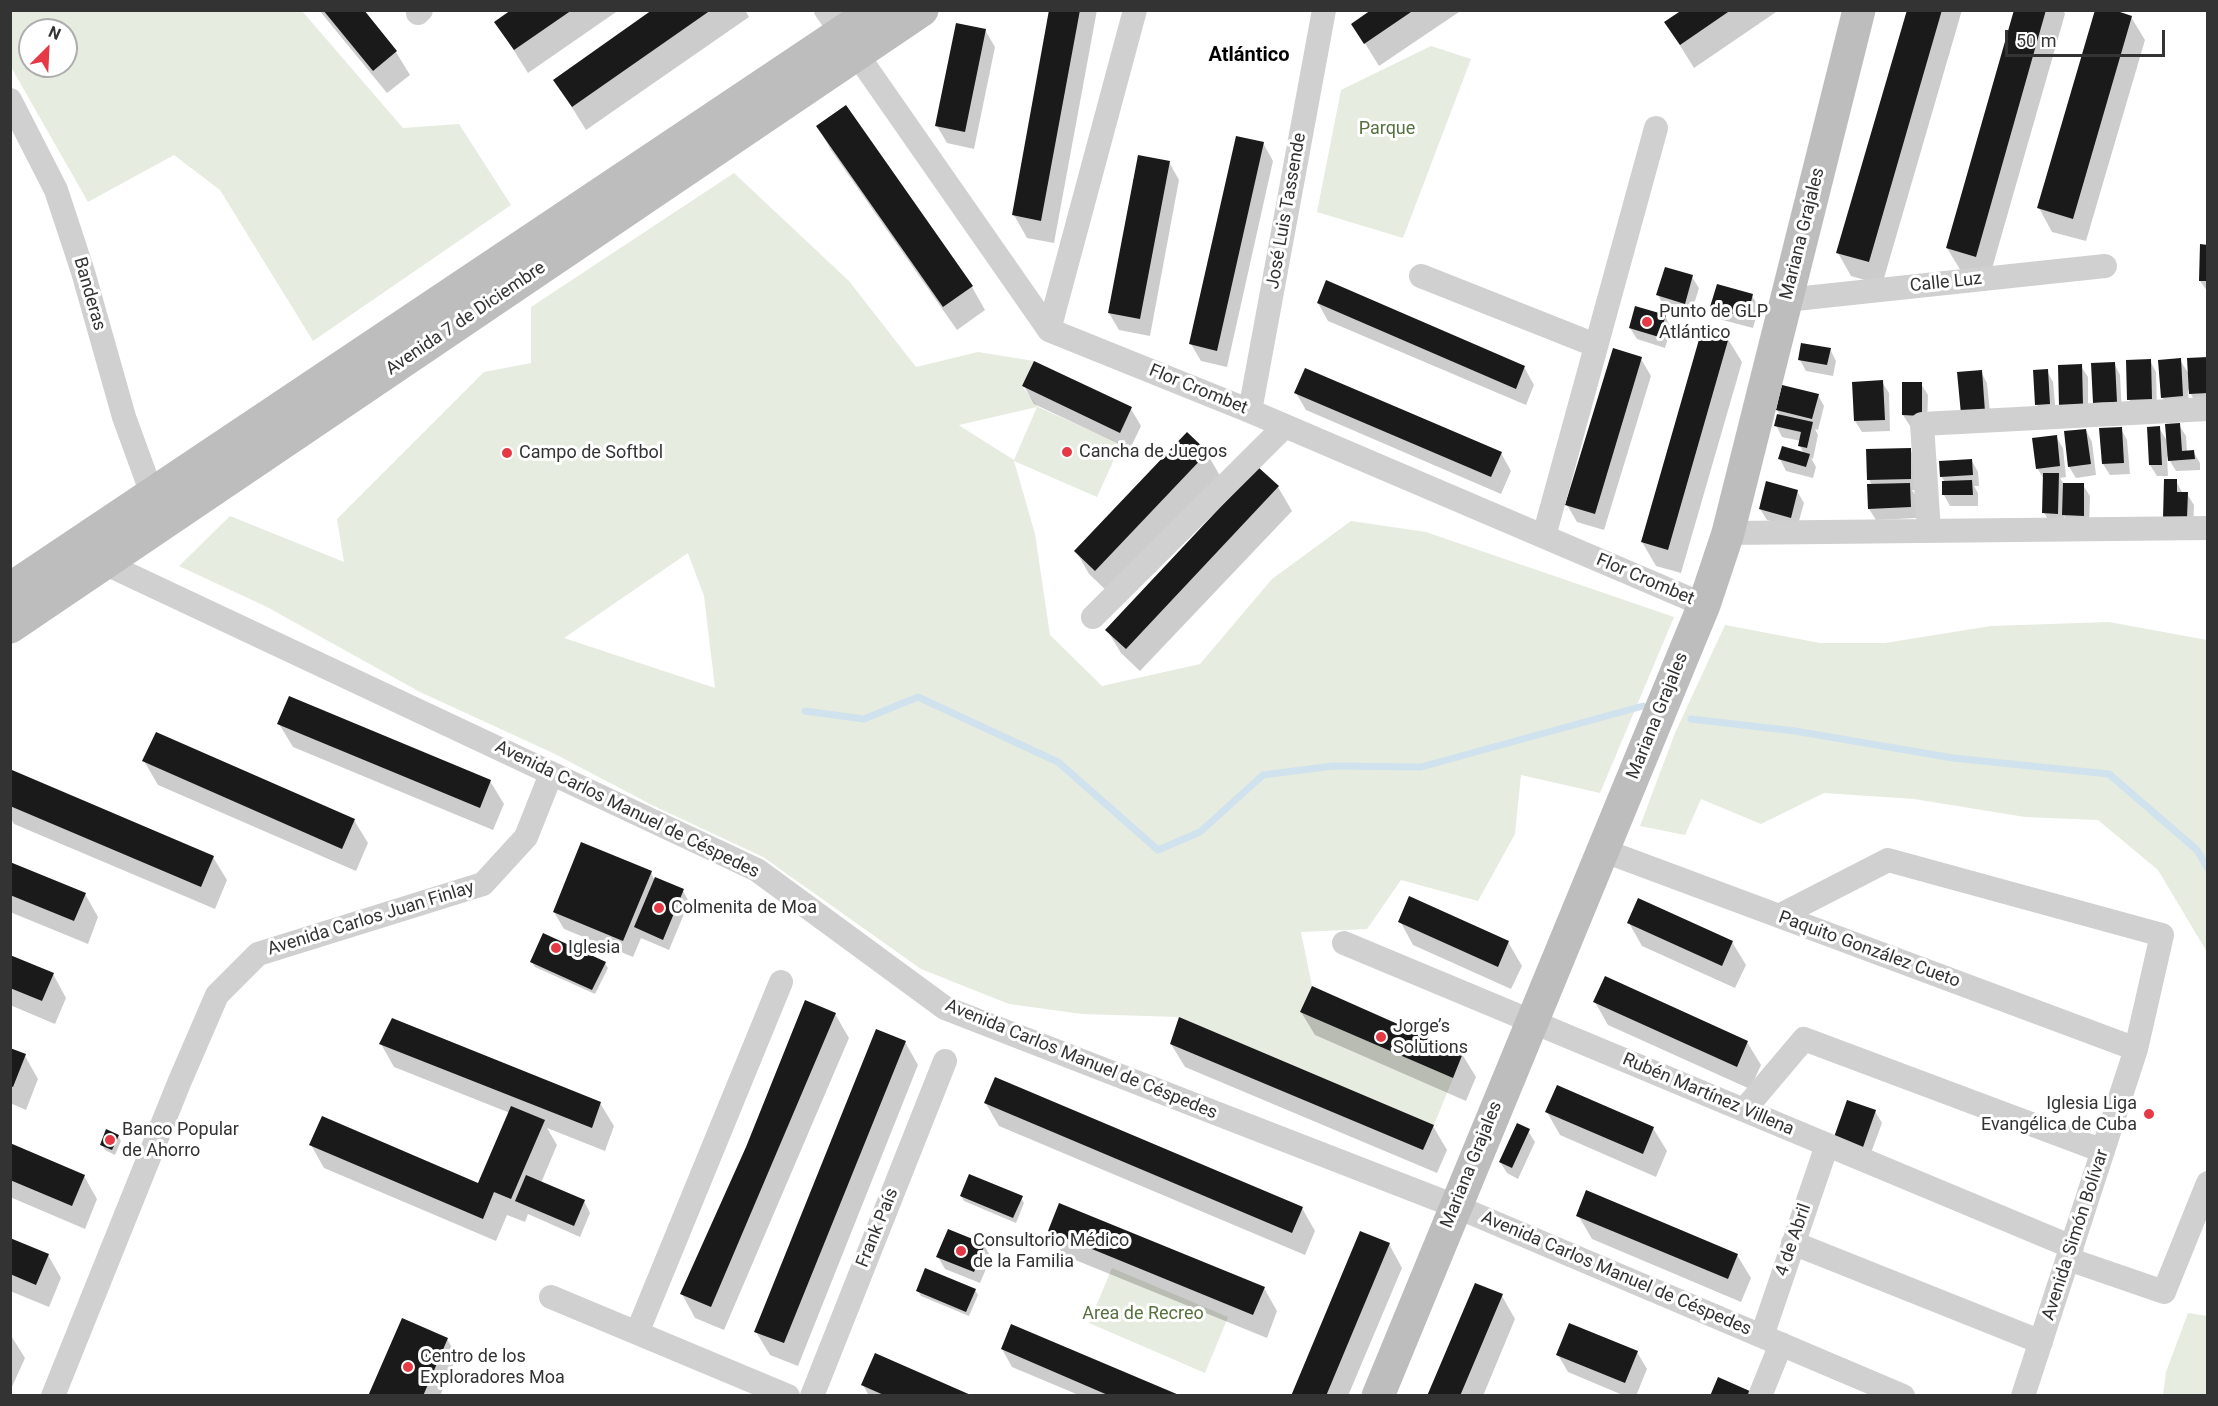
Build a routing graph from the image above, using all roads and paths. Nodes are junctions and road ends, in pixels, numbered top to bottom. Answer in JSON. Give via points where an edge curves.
{"nodes":[{"id":1,"x":875,"y":10,"type":"edge"},
{"id":2,"x":922,"y":10,"type":"edge"},
{"id":3,"x":1136,"y":10,"type":"edge"},
{"id":4,"x":1324,"y":10,"type":"edge"},
{"id":5,"x":1859,"y":10,"type":"edge"},
{"id":6,"x":842,"y":33,"type":"edge"},
{"id":7,"x":10,"y":100,"type":"edge"},
{"id":8,"x":1656,"y":128,"type":"dead end"},
{"id":9,"x":2105,"y":266,"type":"dead end"},
{"id":10,"x":1421,"y":276,"type":"dead end"},
{"id":11,"x":1786,"y":300,"type":"junction"},
{"id":12,"x":1049,"y":330,"type":"junction"},
{"id":13,"x":1595,"y":345,"type":"junction"},
{"id":14,"x":2208,"y":409,"type":"edge"},
{"id":15,"x":1250,"y":411,"type":"junction"},
{"id":16,"x":1285,"y":426,"type":"junction"},
{"id":17,"x":152,"y":494,"type":"junction"},
{"id":18,"x":2208,"y":528,"type":"edge"},
{"id":19,"x":1929,"y":531,"type":"junction"},
{"id":20,"x":1728,"y":533,"type":"junction"},
{"id":21,"x":1544,"y":537,"type":"junction"},
{"id":22,"x":67,"y":551,"type":"junction"},
{"id":23,"x":104,"y":563,"type":"junction"},
{"id":24,"x":10,"y":589,"type":"edge"},
{"id":25,"x":1704,"y":605,"type":"junction"},
{"id":26,"x":1093,"y":617,"type":"dead end"},
{"id":27,"x":10,"y":627,"type":"edge"},
{"id":28,"x":551,"y":774,"type":"junction"},
{"id":29,"x":1602,"y":850,"type":"junction"},
{"id":30,"x":1779,"y":916,"type":"junction"},
{"id":31,"x":1344,"y":943,"type":"dead end"},
{"id":32,"x":781,"y":982,"type":"dead end"},
{"id":33,"x":1532,"y":1022,"type":"junction"},
{"id":34,"x":2136,"y":1049,"type":"junction"},
{"id":35,"x":945,"y":1061,"type":"dead end"},
{"id":36,"x":1744,"y":1110,"type":"junction"},
{"id":37,"x":1827,"y":1145,"type":"junction"},
{"id":38,"x":2103,"y":1151,"type":"junction"},
{"id":39,"x":2208,"y":1183,"type":"edge"},
{"id":40,"x":1455,"y":1206,"type":"junction"},
{"id":41,"x":1793,"y":1243,"type":"junction"},
{"id":42,"x":2070,"y":1253,"type":"junction"},
{"id":43,"x":551,"y":1297,"type":"dead end"},
{"id":44,"x":638,"y":1333,"type":"junction"},
{"id":45,"x":1771,"y":1340,"type":"junction"},
{"id":46,"x":2041,"y":1342,"type":"junction"},
{"id":47,"x":53,"y":1395,"type":"edge"},
{"id":48,"x":788,"y":1395,"type":"edge"},
{"id":49,"x":812,"y":1395,"type":"edge"},
{"id":50,"x":1378,"y":1395,"type":"edge"},
{"id":51,"x":1760,"y":1395,"type":"edge"},
{"id":52,"x":1903,"y":1395,"type":"edge"},
{"id":53,"x":2024,"y":1395,"type":"edge"}],
"edges":[{"from":1,"to":6,"type":"main road","name":"Avenida 7 de Diciembre"},
{"from":2,"to":6,"type":"main road","name":"Avenida 7 de Diciembre"},
{"from":3,"to":12,"type":"street"},
{"from":4,"to":15,"type":"street","name":"José Luis Tassende"},
{"from":5,"to":11,"type":"main road","name":"Mariana Grajales"},
{"from":6,"to":12,"type":"street"},
{"from":6,"to":17,"type":"main road","name":"Avenida 7 de Diciembre"},
{"from":6,"to":23,"type":"main road","name":"Avenida 7 de Diciembre"},
{"from":7,"to":17,"type":"street","name":"Banderas","via":[[56,190],[124,417]]},
{"from":8,"to":13,"type":"street"},
{"from":9,"to":11,"type":"street","name":"Calle Luz"},
{"from":10,"to":13,"type":"street"},
{"from":11,"to":20,"type":"main road","name":"Mariana Grajales"},
{"from":12,"to":15,"type":"street","name":"Flor Crombet"},
{"from":13,"to":21,"type":"street"},
{"from":14,"to":19,"type":"street","via":[[1922,424]]},
{"from":15,"to":16,"type":"street","name":"Flor Crombet"},
{"from":16,"to":21,"type":"street","name":"Flor Crombet"},
{"from":16,"to":26,"type":"street"},
{"from":17,"to":22,"type":"main road","name":"Avenida 7 de Diciembre"},
{"from":18,"to":19,"type":"street"},
{"from":19,"to":20,"type":"street"},
{"from":20,"to":25,"type":"main road","name":"Mariana Grajales"},
{"from":21,"to":25,"type":"street","name":"Flor Crombet"},
{"from":22,"to":23,"type":"street","name":"Avenida Carlos Manuel de Céspedes"},
{"from":22,"to":24,"type":"main road","name":"Avenida 7 de Diciembre"},
{"from":23,"to":27,"type":"main road","name":"Avenida 7 de Diciembre"},
{"from":23,"to":28,"type":"street","name":"Avenida Carlos Manuel de Céspedes"},
{"from":25,"to":29,"type":"main road","name":"Mariana Grajales"},
{"from":28,"to":40,"type":"street","name":"Avenida Carlos Manuel de Céspedes","via":[[757,870],[945,1008]]},
{"from":28,"to":47,"type":"street","name":"Avenida Carlos Juan Finlay","via":[[526,837],[483,884],[258,954],[217,995]]},
{"from":29,"to":30,"type":"street","name":"Paquito González Cueto"},
{"from":29,"to":33,"type":"main road","name":"Mariana Grajales"},
{"from":30,"to":34,"type":"street","name":"Paquito González Cueto"},
{"from":30,"to":34,"type":"street","name":"Avenida Simón Bolívar","via":[[1888,860],[2162,935]]},
{"from":31,"to":33,"type":"street","name":"Rubén Martínez Villena"},
{"from":32,"to":44,"type":"street"},
{"from":33,"to":36,"type":"street","name":"Rubén Martínez Villena"},
{"from":33,"to":40,"type":"main road","name":"Mariana Grajales"},
{"from":34,"to":38,"type":"street","name":"Avenida Simón Bolívar"},
{"from":35,"to":49,"type":"street","name":"Frank País"},
{"from":36,"to":37,"type":"street","name":"Rubén Martínez Villena"},
{"from":36,"to":38,"type":"street","via":[[1804,1039]]},
{"from":37,"to":41,"type":"street","name":"4 de Abril"},
{"from":37,"to":42,"type":"street","name":"Rubén Martínez Villena"},
{"from":38,"to":42,"type":"street","name":"Avenida Simón Bolívar"},
{"from":39,"to":42,"type":"street","name":"Rubén Martínez Villena","via":[[2164,1292]]},
{"from":40,"to":45,"type":"street","name":"Avenida Carlos Manuel de Céspedes"},
{"from":40,"to":50,"type":"main road","name":"Mariana Grajales"},
{"from":41,"to":45,"type":"street","name":"4 de Abril"},
{"from":41,"to":46,"type":"street"},
{"from":42,"to":46,"type":"street","name":"Avenida Simón Bolívar"},
{"from":43,"to":44,"type":"street"},
{"from":44,"to":48,"type":"street"},
{"from":45,"to":51,"type":"street","name":"4 de Abril"},
{"from":45,"to":52,"type":"street","name":"Avenida Carlos Manuel de Céspedes"},
{"from":46,"to":53,"type":"street","name":"Avenida Simón Bolívar"}]}
